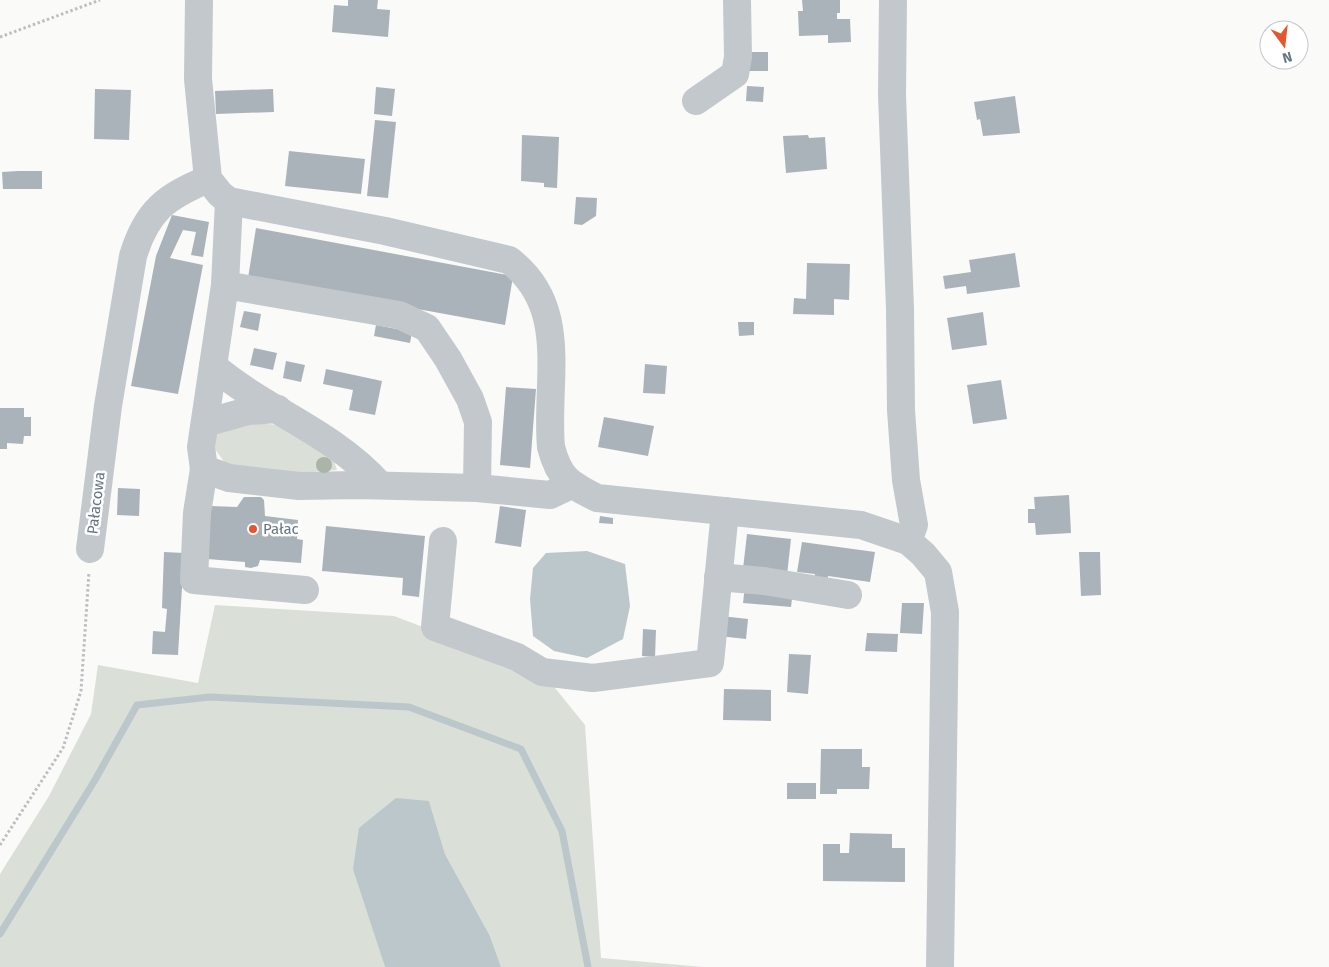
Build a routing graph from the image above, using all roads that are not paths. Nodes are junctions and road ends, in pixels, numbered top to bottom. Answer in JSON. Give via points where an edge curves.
{"nodes":[{"id":1,"x":199,"y":0,"type":"edge"},
{"id":2,"x":737,"y":0,"type":"edge"},
{"id":3,"x":894,"y":0,"type":"edge"},
{"id":4,"x":696,"y":101,"type":"dead end"},
{"id":5,"x":208,"y":179,"type":"junction"},
{"id":6,"x":229,"y":201,"type":"junction"},
{"id":7,"x":225,"y":284,"type":"junction"},
{"id":8,"x":213,"y":366,"type":"junction"},
{"id":9,"x":278,"y":409,"type":"junction"},
{"id":10,"x":205,"y":422,"type":"junction"},
{"id":11,"x":204,"y":469,"type":"junction"},
{"id":12,"x":571,"y":485,"type":"junction"},
{"id":13,"x":380,"y":486,"type":"junction"},
{"id":14,"x":477,"y":488,"type":"junction"},
{"id":15,"x":725,"y":511,"type":"junction"},
{"id":16,"x":443,"y":541,"type":"dead end"},
{"id":17,"x":908,"y":541,"type":"junction"},
{"id":18,"x":90,"y":549,"type":"road end"},
{"id":19,"x":718,"y":577,"type":"junction"},
{"id":20,"x":305,"y":590,"type":"dead end"},
{"id":21,"x":848,"y":595,"type":"dead end"},
{"id":22,"x":940,"y":967,"type":"edge"}],
"edges":[{"from":1,"to":5,"type":"street","via":[[198,79]]},
{"from":2,"to":4,"type":"street","via":[[738,57],[735,74]]},
{"from":3,"to":17,"type":"street","via":[[892,95],[901,410],[906,480],[914,525]]},
{"from":5,"to":6,"type":"street"},
{"from":5,"to":18,"type":"street","name":"Pałacowa","via":[[181,191],[158,207],[140,232],[132,256]]},
{"from":6,"to":7,"type":"street"},
{"from":6,"to":12,"type":"street","via":[[385,231],[509,260],[522,270],[532,281],[552,332],[551,447],[555,464]]},
{"from":7,"to":8,"type":"street"},
{"from":7,"to":14,"type":"street","via":[[399,315],[428,328],[470,399],[478,422]]},
{"from":8,"to":9,"type":"street","via":[[238,387]]},
{"from":8,"to":10,"type":"street"},
{"from":9,"to":10,"type":"street","via":[[248,410]]},
{"from":9,"to":13,"type":"street","via":[[361,464]]},
{"from":10,"to":11,"type":"street","via":[[201,447]]},
{"from":11,"to":13,"type":"street","via":[[229,478],[299,486]]},
{"from":11,"to":20,"type":"street","via":[[197,513],[194,580]]},
{"from":12,"to":14,"type":"street","via":[[550,494]]},
{"from":12,"to":15,"type":"street","via":[[597,498]]},
{"from":13,"to":14,"type":"street"},
{"from":15,"to":17,"type":"street","via":[[861,525]]},
{"from":15,"to":19,"type":"street"},
{"from":16,"to":19,"type":"street","via":[[435,627],[517,657],[542,672],[593,678],[710,663]]},
{"from":17,"to":22,"type":"street","via":[[938,572],[945,612]]},
{"from":19,"to":21,"type":"street"}]}
